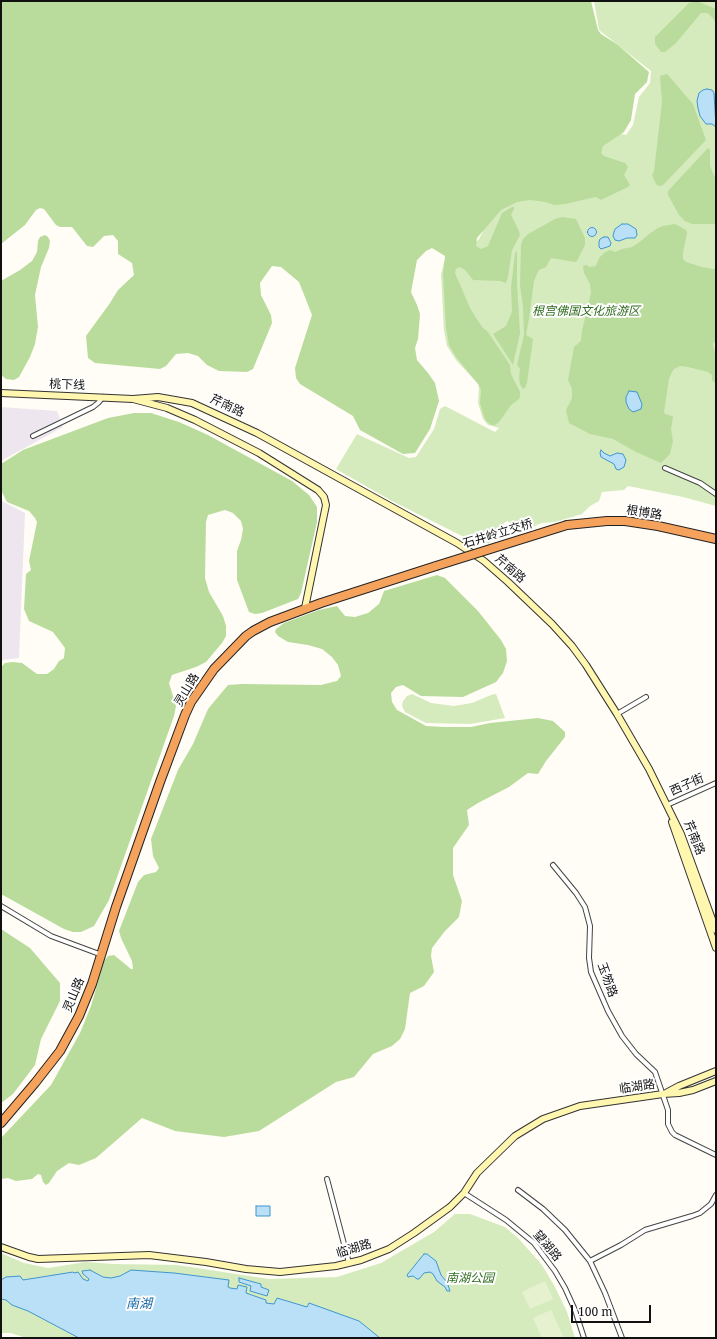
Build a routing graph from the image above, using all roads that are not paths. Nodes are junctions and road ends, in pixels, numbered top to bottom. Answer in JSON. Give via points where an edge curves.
{"nodes":[{"id":1,"x":1,"y":393,"type":"edge"},
{"id":2,"x":103,"y":397,"type":"junction"},
{"id":3,"x":132,"y":399,"type":"junction"},
{"id":4,"x":33,"y":436,"type":"dead end"},
{"id":5,"x":665,"y":468,"type":"dead end"},
{"id":6,"x":716,"y":494,"type":"edge"},
{"id":7,"x":567,"y":524,"type":"joint"},
{"id":8,"x":716,"y":539,"type":"edge"},
{"id":9,"x":305,"y":608,"type":"junction"},
{"id":10,"x":646,"y":697,"type":"dead end"},
{"id":11,"x":618,"y":714,"type":"junction"},
{"id":12,"x":716,"y":783,"type":"edge"},
{"id":13,"x":667,"y":805,"type":"junction"},
{"id":14,"x":553,"y":866,"type":"dead end"},
{"id":15,"x":1,"y":906,"type":"edge"},
{"id":16,"x":716,"y":930,"type":"edge"},
{"id":17,"x":716,"y":948,"type":"edge"},
{"id":18,"x":102,"y":955,"type":"junction"},
{"id":19,"x":716,"y":1071,"type":"edge"},
{"id":20,"x":716,"y":1081,"type":"edge"},
{"id":21,"x":662,"y":1094,"type":"junction"},
{"id":22,"x":1,"y":1123,"type":"edge"},
{"id":23,"x":716,"y":1155,"type":"edge"},
{"id":24,"x":327,"y":1180,"type":"dead end"},
{"id":25,"x":518,"y":1190,"type":"dead end"},
{"id":26,"x":464,"y":1193,"type":"junction"},
{"id":27,"x":716,"y":1195,"type":"edge"},
{"id":28,"x":1,"y":1247,"type":"edge"},
{"id":29,"x":590,"y":1262,"type":"junction"},
{"id":30,"x":350,"y":1263,"type":"junction"},
{"id":31,"x":584,"y":1338,"type":"edge"},
{"id":32,"x":622,"y":1338,"type":"edge"}],
"edges":[{"from":1,"to":2,"type":"main road","name":"桃下线"},
{"from":2,"to":3,"type":"main road","name":"桃下线"},
{"from":2,"to":4,"type":"street","via":[[93,407]]},
{"from":3,"to":9,"type":"main road","via":[[168,408],[259,453],[305,480],[324,497],[326,505]]},
{"from":3,"to":11,"type":"main road","name":"芹南路","via":[[158,397],[202,407],[257,433],[457,543],[484,561],[552,624],[586,665]]},
{"from":5,"to":6,"type":"street","via":[[700,483]]},
{"from":7,"to":8,"type":"highway","name":"根博路","via":[[625,521]]},
{"from":7,"to":9,"type":"highway","name":"石井岭立交桥","bridge":true},
{"from":9,"to":18,"type":"highway","name":"灵山路","via":[[270,622],[246,636],[214,669],[191,702],[116,907]]},
{"from":10,"to":11,"type":"street"},
{"from":11,"to":13,"type":"main road","name":"芹南路"},
{"from":12,"to":13,"type":"street","name":"西子街"},
{"from":13,"to":16,"type":"main road","name":"芹南路","via":[[681,834]]},
{"from":13,"to":17,"type":"main road"},
{"from":14,"to":21,"type":"street","name":"玉笏路","via":[[576,892],[585,907],[590,926],[591,972],[608,1011],[622,1036],[655,1072]]},
{"from":15,"to":18,"type":"street","via":[[51,936]]},
{"from":18,"to":22,"type":"highway","name":"灵山路","via":[[79,1016],[60,1051]]},
{"from":19,"to":21,"type":"main road"},
{"from":20,"to":21,"type":"main road","via":[[693,1090]]},
{"from":21,"to":23,"type":"street","name":"玉笏路","via":[[668,1110],[668,1124],[674,1135]]},
{"from":21,"to":26,"type":"main road","name":"临湖路","via":[[580,1106],[543,1119],[515,1136],[477,1173]]},
{"from":24,"to":30,"type":"street"},
{"from":25,"to":29,"type":"street","via":[[565,1230]]},
{"from":26,"to":30,"type":"main road","name":"临湖路","via":[[450,1207],[389,1249]]},
{"from":26,"to":31,"type":"street","name":"望湖路","via":[[506,1220],[534,1243],[564,1288],[575,1310]]},
{"from":27,"to":29,"type":"street","via":[[711,1204],[696,1215],[645,1230]]},
{"from":28,"to":30,"type":"main road","name":"临湖路","via":[[38,1258],[149,1255],[269,1271],[297,1271]]},
{"from":29,"to":32,"type":"street","via":[[606,1293]]}]}
